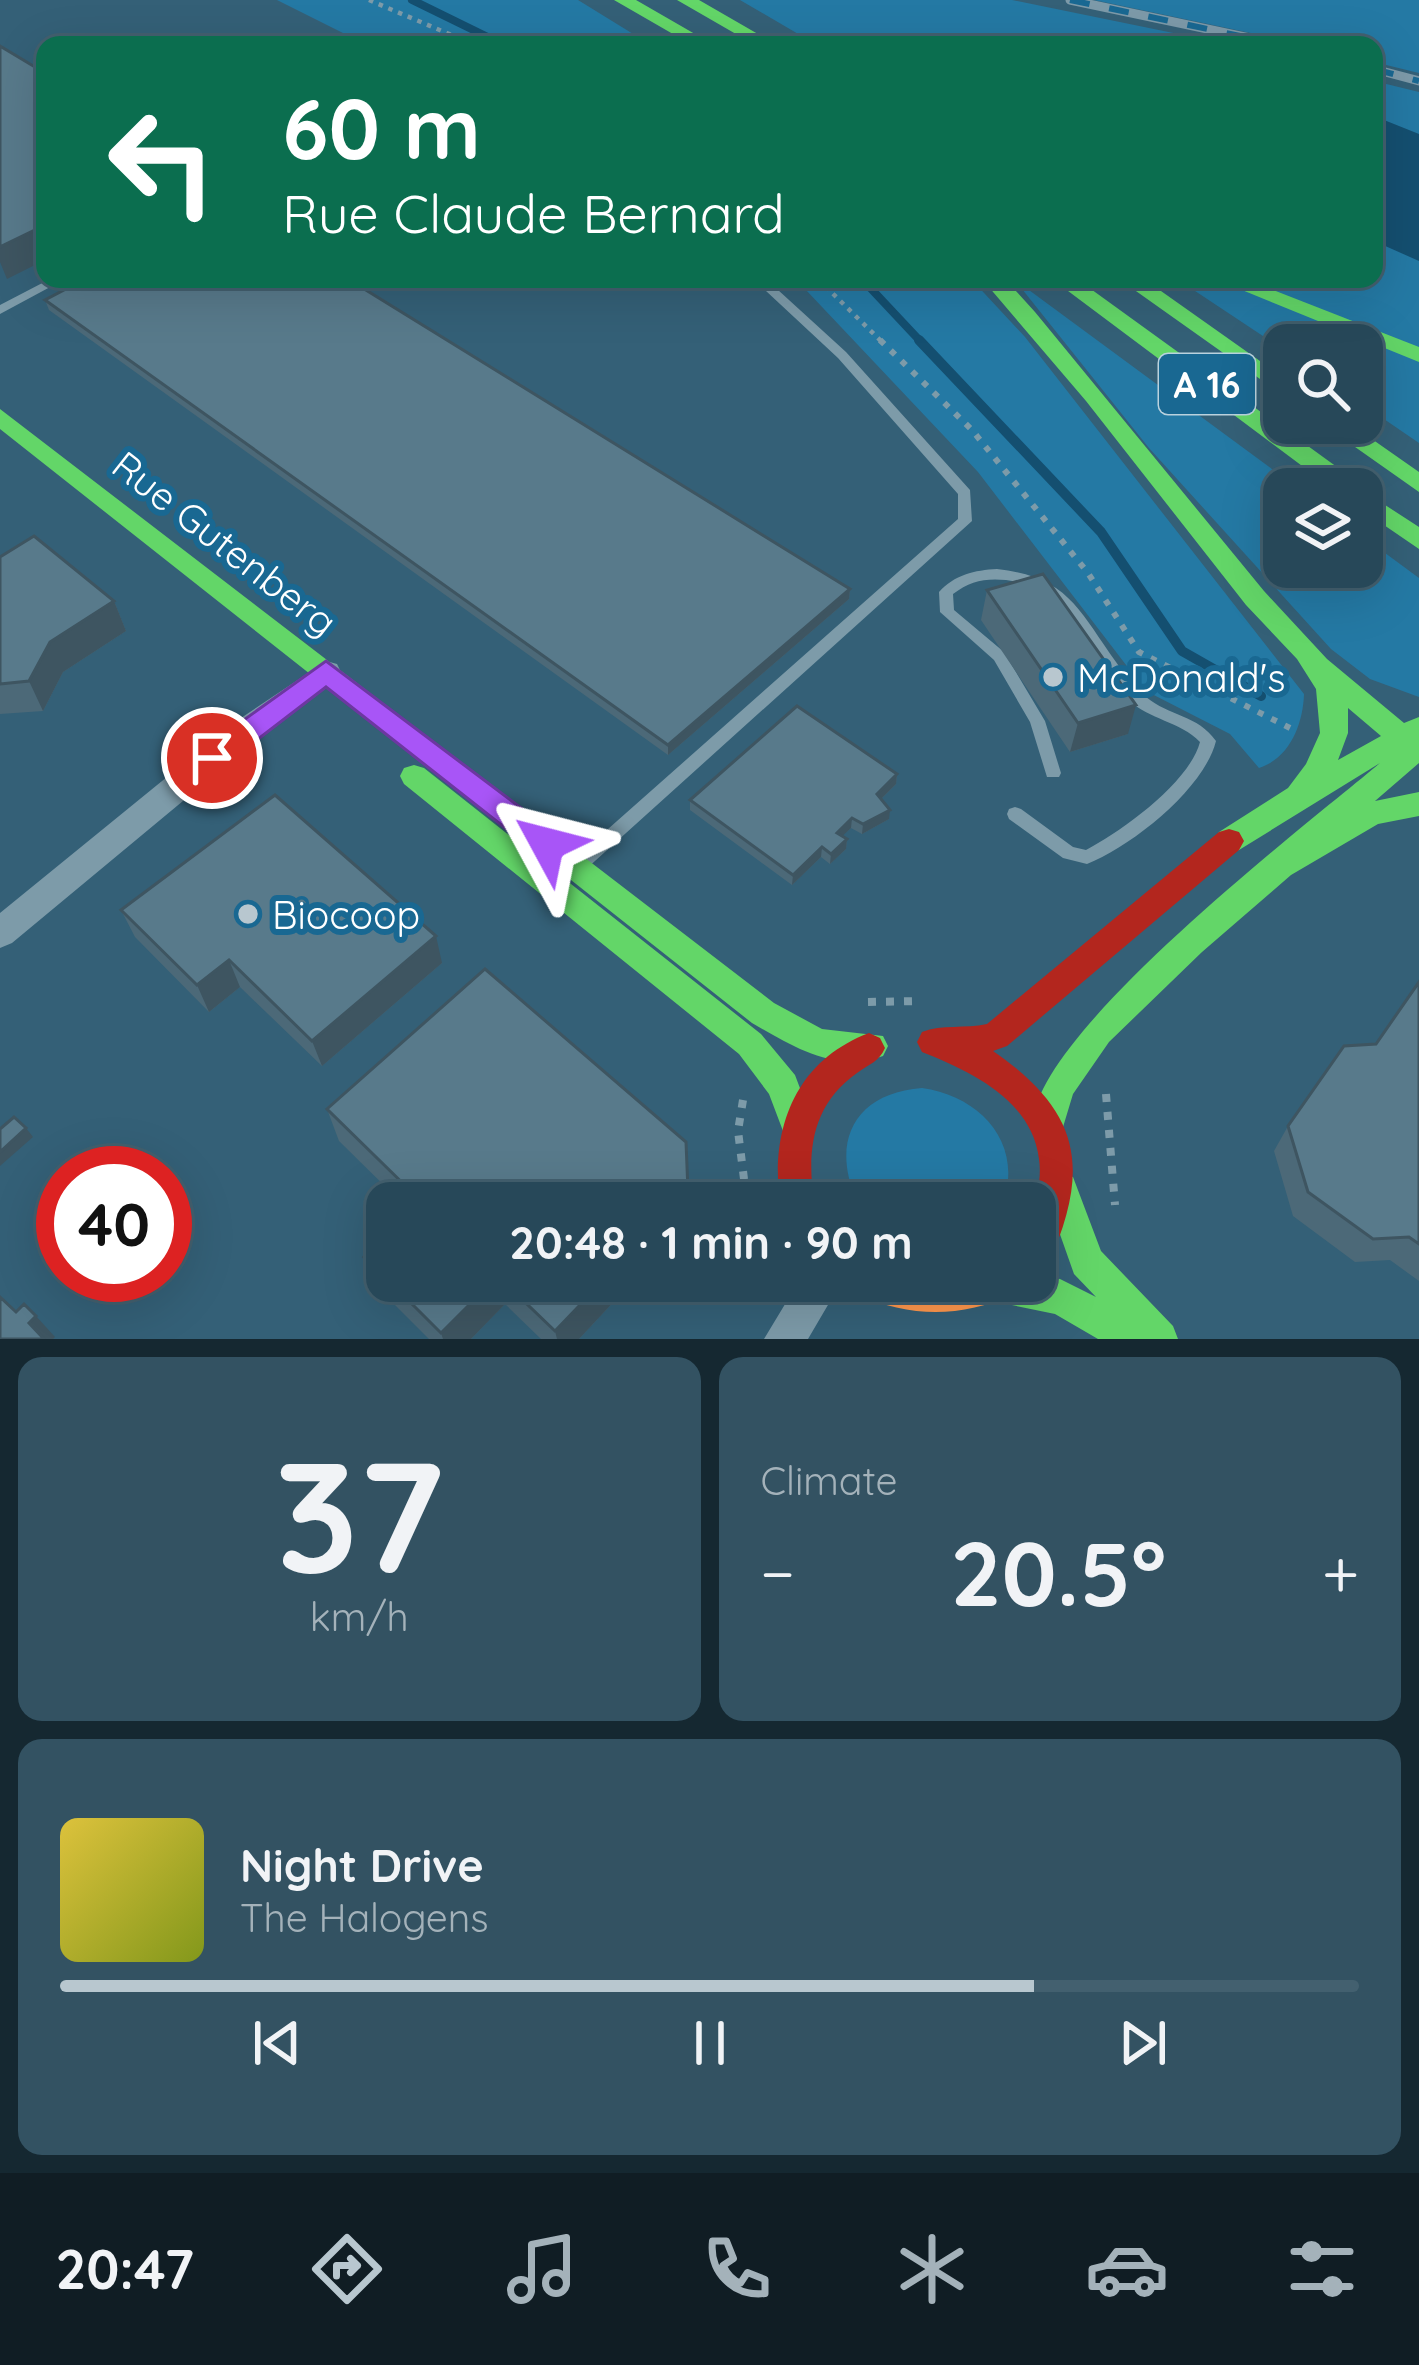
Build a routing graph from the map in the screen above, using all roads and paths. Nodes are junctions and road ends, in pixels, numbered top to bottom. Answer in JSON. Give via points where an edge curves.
{"nodes":[{"id":1,"x":369,"y":0,"type":"edge"},
{"id":2,"x":605,"y":0,"type":"edge"},
{"id":3,"x":623,"y":0,"type":"edge"},
{"id":4,"x":686,"y":0,"type":"edge"},
{"id":5,"x":454,"y":36,"type":"edge"},
{"id":6,"x":663,"y":36,"type":"edge"},
{"id":7,"x":689,"y":36,"type":"edge"},
{"id":8,"x":752,"y":36,"type":"edge"},
{"id":9,"x":42,"y":288,"type":"edge"},
{"id":10,"x":768,"y":288,"type":"edge"},
{"id":11,"x":827,"y":288,"type":"edge"},
{"id":12,"x":1001,"y":288,"type":"edge"},
{"id":13,"x":1075,"y":288,"type":"edge"},
{"id":14,"x":1143,"y":288,"type":"edge"},
{"id":15,"x":1249,"y":288,"type":"edge"},
{"id":16,"x":0,"y":310,"type":"edge"},
{"id":17,"x":1419,"y":355,"type":"edge"},
{"id":18,"x":1263,"y":373,"type":"edge"},
{"id":19,"x":0,"y":417,"type":"edge"},
{"id":20,"x":1363,"y":444,"type":"edge"},
{"id":21,"x":0,"y":446,"type":"edge"},
{"id":22,"x":1321,"y":468,"type":"edge"},
{"id":23,"x":1419,"y":484,"type":"edge"},
{"id":24,"x":1383,"y":513,"type":"edge"},
{"id":25,"x":1419,"y":540,"type":"edge"},
{"id":26,"x":1317,"y":665,"type":"junction"},
{"id":27,"x":315,"y":680,"type":"junction"},
{"id":28,"x":1415,"y":742,"type":"edge"},
{"id":29,"x":1333,"y":747,"type":"junction"},
{"id":30,"x":1053,"y":773,"type":"dead end"},
{"id":31,"x":1298,"y":796,"type":"junction"},
{"id":32,"x":1419,"y":805,"type":"edge"},
{"id":33,"x":1015,"y":814,"type":"dead end"},
{"id":34,"x":577,"y":867,"type":"junction"},
{"id":35,"x":1277,"y":868,"type":"junction"},
{"id":36,"x":0,"y":932,"type":"edge"},
{"id":37,"x":932,"y":1001,"type":"dead end"},
{"id":38,"x":856,"y":1004,"type":"dead end"},
{"id":39,"x":902,"y":1042,"type":"junction"},
{"id":40,"x":747,"y":1079,"type":"dead end"},
{"id":41,"x":1106,"y":1094,"type":"dead end"},
{"id":42,"x":795,"y":1120,"type":"junction"},
{"id":43,"x":1048,"y":1126,"type":"junction"},
{"id":44,"x":744,"y":1182,"type":"edge"},
{"id":45,"x":793,"y":1182,"type":"edge"},
{"id":46,"x":1060,"y":1187,"type":"junction"},
{"id":47,"x":1056,"y":1206,"type":"edge"},
{"id":48,"x":1113,"y":1222,"type":"dead end"},
{"id":49,"x":1056,"y":1296,"type":"edge"},
{"id":50,"x":808,"y":1302,"type":"edge"},
{"id":51,"x":784,"y":1339,"type":"edge"},
{"id":52,"x":1134,"y":1339,"type":"edge"},
{"id":53,"x":1160,"y":1339,"type":"edge"}],
"edges":[{"from":1,"to":5,"type":"path"},
{"from":2,"to":6,"type":"main road"},
{"from":3,"to":7,"type":"main road"},
{"from":4,"to":8,"type":"main road"},
{"from":9,"to":16,"type":"lane"},
{"from":10,"to":34,"type":"lane","via":[[931,452],[965,493],[965,521]]},
{"from":11,"to":29,"type":"path","via":[[972,430],[1088,573],[1139,652]]},
{"from":12,"to":26,"type":"main road"},
{"from":13,"to":22,"type":"main road","number":"A 16"},
{"from":14,"to":18,"type":"main road","number":"A 16"},
{"from":15,"to":17,"type":"main road"},
{"from":19,"to":27,"type":"main road","name":"Rue Gutenberg"},
{"from":20,"to":23,"type":"main road"},
{"from":21,"to":27,"type":"main road","name":"Rue Gutenberg"},
{"from":24,"to":25,"type":"main road"},
{"from":26,"to":28,"type":"main road"},
{"from":26,"to":29,"type":"main road","via":[[1337,715]]},
{"from":27,"to":34,"type":"main road","name":"Rue Gutenberg"},
{"from":27,"to":36,"type":"street"},
{"from":27,"to":42,"type":"main road","name":"Rue Gutenberg","via":[[750,1044],[783,1086]]},
{"from":28,"to":31,"type":"main road"},
{"from":28,"to":35,"type":"main road"},
{"from":29,"to":31,"type":"main road"},
{"from":30,"to":33,"type":"lane","via":[[1037,721],[999,656],[947,612],[946,592],[968,577],[1025,577],[1055,590],[1132,694],[1208,741],[1194,775],[1087,856],[1069,854]]},
{"from":31,"to":39,"type":"main road","via":[[1174,884],[1011,1026],[978,1042]]},
{"from":32,"to":35,"type":"main road","via":[[1371,814]]},
{"from":34,"to":39,"type":"main road","name":"Rue Gutenberg","via":[[792,1032],[831,1047]]},
{"from":35,"to":43,"type":"main road","via":[[1083,1048],[1058,1088]]},
{"from":37,"to":38,"type":"path"},
{"from":39,"to":42,"type":"main road","via":[[825,1074]]},
{"from":39,"to":43,"type":"main road","via":[[974,1053],[1010,1076]]},
{"from":40,"to":44,"type":"path","via":[[738,1131]]},
{"from":41,"to":48,"type":"path"},
{"from":42,"to":45,"type":"main road"},
{"from":43,"to":46,"type":"main road"},
{"from":46,"to":47,"type":"main road"},
{"from":46,"to":53,"type":"main road","via":[[1087,1262]]},
{"from":49,"to":52,"type":"main road"},
{"from":50,"to":51,"type":"street"}]}
